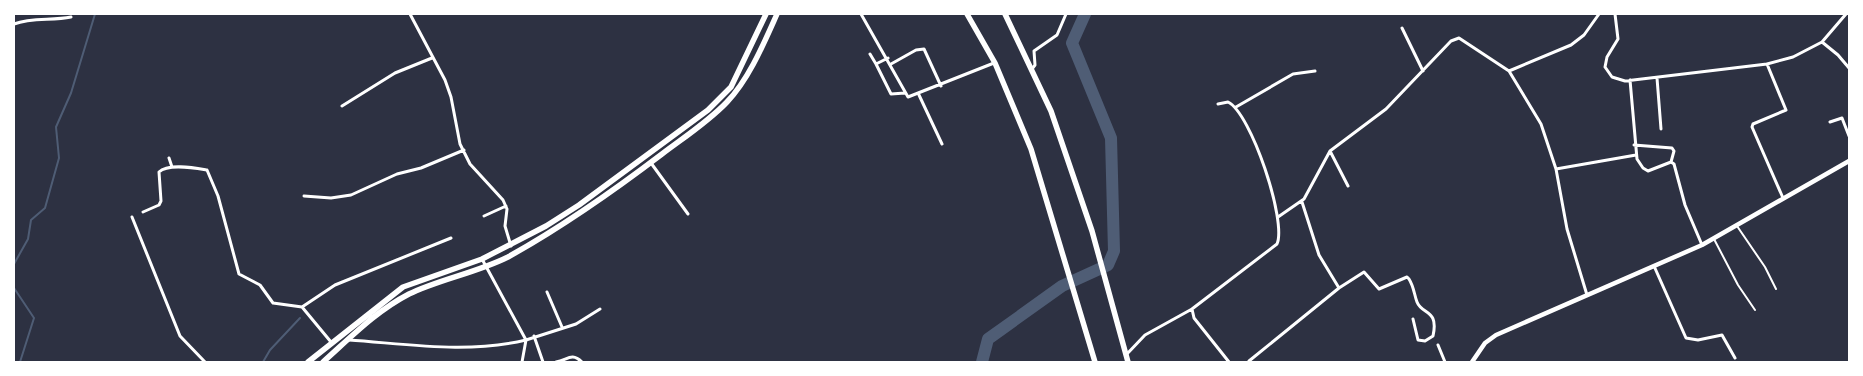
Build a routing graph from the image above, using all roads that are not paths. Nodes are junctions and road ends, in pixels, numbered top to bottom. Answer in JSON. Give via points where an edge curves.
{"nodes":[{"id":1,"x":410,"y":14,"type":"edge"},
{"id":2,"x":766,"y":14,"type":"edge"},
{"id":3,"x":777,"y":14,"type":"edge"},
{"id":4,"x":861,"y":14,"type":"edge"},
{"id":5,"x":967,"y":14,"type":"edge"},
{"id":6,"x":1005,"y":14,"type":"edge"},
{"id":7,"x":1066,"y":14,"type":"edge"},
{"id":8,"x":1599,"y":14,"type":"edge"},
{"id":9,"x":1615,"y":14,"type":"edge"},
{"id":10,"x":1846,"y":14,"type":"edge"},
{"id":11,"x":72,"y":17,"type":"dead end"},
{"id":12,"x":14,"y":24,"type":"edge"},
{"id":13,"x":1402,"y":28,"type":"dead end"},
{"id":14,"x":1822,"y":42,"type":"junction"},
{"id":15,"x":870,"y":54,"type":"dead end"},
{"id":16,"x":432,"y":58,"type":"junction"},
{"id":17,"x":888,"y":58,"type":"junction"},
{"id":18,"x":995,"y":63,"type":"junction"},
{"id":19,"x":876,"y":64,"type":"junction"},
{"id":20,"x":891,"y":64,"type":"junction"},
{"id":21,"x":1767,"y":64,"type":"junction"},
{"id":22,"x":1849,"y":68,"type":"edge"},
{"id":23,"x":1032,"y":69,"type":"junction"},
{"id":24,"x":1315,"y":71,"type":"dead end"},
{"id":25,"x":1423,"y":71,"type":"junction"},
{"id":26,"x":1509,"y":71,"type":"junction"},
{"id":27,"x":1657,"y":78,"type":"junction"},
{"id":28,"x":1630,"y":80,"type":"junction"},
{"id":29,"x":941,"y":86,"type":"junction"},
{"id":30,"x":905,"y":94,"type":"junction"},
{"id":31,"x":919,"y":95,"type":"junction"},
{"id":32,"x":1218,"y":104,"type":"dead end"},
{"id":33,"x":342,"y":106,"type":"dead end"},
{"id":34,"x":1236,"y":107,"type":"junction"},
{"id":35,"x":1830,"y":122,"type":"dead end"},
{"id":36,"x":1661,"y":129,"type":"dead end"},
{"id":37,"x":1849,"y":136,"type":"edge"},
{"id":38,"x":942,"y":144,"type":"dead end"},
{"id":39,"x":1634,"y":145,"type":"junction"},
{"id":40,"x":464,"y":150,"type":"junction"},
{"id":41,"x":1330,"y":151,"type":"junction"},
{"id":42,"x":1636,"y":155,"type":"junction"},
{"id":43,"x":169,"y":158,"type":"dead end"},
{"id":44,"x":1849,"y":161,"type":"edge"},
{"id":45,"x":651,"y":162,"type":"junction"},
{"id":46,"x":1671,"y":162,"type":"junction"},
{"id":47,"x":172,"y":168,"type":"junction"},
{"id":48,"x":1556,"y":170,"type":"junction"},
{"id":49,"x":1348,"y":186,"type":"dead end"},
{"id":50,"x":304,"y":196,"type":"dead end"},
{"id":51,"x":1783,"y":198,"type":"junction"},
{"id":52,"x":1302,"y":202,"type":"junction"},
{"id":53,"x":506,"y":207,"type":"junction"},
{"id":54,"x":144,"y":212,"type":"dead end"},
{"id":55,"x":688,"y":214,"type":"dead end"},
{"id":56,"x":484,"y":216,"type":"dead end"},
{"id":57,"x":132,"y":217,"type":"dead end"},
{"id":58,"x":1278,"y":217,"type":"junction"},
{"id":59,"x":1737,"y":226,"type":"junction"},
{"id":60,"x":451,"y":238,"type":"dead end"},
{"id":61,"x":1714,"y":239,"type":"junction"},
{"id":62,"x":1702,"y":245,"type":"junction"},
{"id":63,"x":511,"y":246,"type":"junction"},
{"id":64,"x":482,"y":259,"type":"junction"},
{"id":65,"x":1654,"y":265,"type":"junction"},
{"id":66,"x":486,"y":267,"type":"junction"},
{"id":67,"x":1339,"y":288,"type":"junction"},
{"id":68,"x":1776,"y":288,"type":"dead end"},
{"id":69,"x":547,"y":292,"type":"dead end"},
{"id":70,"x":1587,"y":295,"type":"junction"},
{"id":71,"x":302,"y":307,"type":"junction"},
{"id":72,"x":600,"y":309,"type":"dead end"},
{"id":73,"x":1192,"y":309,"type":"junction"},
{"id":74,"x":1755,"y":310,"type":"dead end"},
{"id":75,"x":1413,"y":319,"type":"dead end"},
{"id":76,"x":562,"y":328,"type":"junction"},
{"id":77,"x":534,"y":336,"type":"junction"},
{"id":78,"x":348,"y":340,"type":"junction"},
{"id":79,"x":526,"y":340,"type":"junction"},
{"id":80,"x":331,"y":342,"type":"junction"},
{"id":81,"x":1438,"y":345,"type":"dead end"},
{"id":82,"x":1126,"y":355,"type":"junction"},
{"id":83,"x":1735,"y":358,"type":"dead end"},
{"id":84,"x":1249,"y":361,"type":"dead end"},
{"id":85,"x":205,"y":362,"type":"edge"},
{"id":86,"x":308,"y":362,"type":"edge"},
{"id":87,"x":323,"y":362,"type":"edge"},
{"id":88,"x":522,"y":362,"type":"edge"},
{"id":89,"x":543,"y":362,"type":"edge"},
{"id":90,"x":556,"y":362,"type":"edge"},
{"id":91,"x":582,"y":362,"type":"edge"},
{"id":92,"x":1095,"y":362,"type":"edge"},
{"id":93,"x":1128,"y":362,"type":"edge"},
{"id":94,"x":1229,"y":362,"type":"edge"},
{"id":95,"x":1445,"y":362,"type":"edge"},
{"id":96,"x":1472,"y":362,"type":"edge"}],
"edges":[{"from":1,"to":16,"type":"street"},
{"from":2,"to":63,"type":"highway","via":[[731,86],[708,110],[579,205]]},
{"from":3,"to":45,"type":"highway","via":[[746,75],[727,102]]},
{"from":4,"to":17,"type":"street"},
{"from":5,"to":18,"type":"highway"},
{"from":6,"to":23,"type":"highway"},
{"from":7,"to":23,"type":"street","via":[[1057,35],[1034,51],[1036,65]]},
{"from":8,"to":26,"type":"street","via":[[1584,35],[1571,45]]},
{"from":9,"to":28,"type":"street","via":[[1618,39],[1605,67],[1612,77]]},
{"from":10,"to":14,"type":"street"},
{"from":11,"to":12,"type":"street","via":[[26,20]]},
{"from":13,"to":25,"type":"street"},
{"from":14,"to":21,"type":"street","via":[[1793,57]]},
{"from":14,"to":22,"type":"street"},
{"from":15,"to":19,"type":"street"},
{"from":16,"to":33,"type":"street","via":[[395,73]]},
{"from":16,"to":40,"type":"street","via":[[451,97]]},
{"from":17,"to":19,"type":"street"},
{"from":17,"to":20,"type":"street"},
{"from":18,"to":29,"type":"street"},
{"from":18,"to":92,"type":"highway","via":[[1031,150]]},
{"from":19,"to":30,"type":"street","via":[[891,94]]},
{"from":20,"to":29,"type":"street","via":[[924,49]]},
{"from":20,"to":30,"type":"street"},
{"from":21,"to":27,"type":"street"},
{"from":21,"to":51,"type":"street","via":[[1786,110],[1752,127]]},
{"from":23,"to":82,"type":"highway","via":[[1061,139],[1092,232]]},
{"from":24,"to":34,"type":"street","via":[[1293,74]]},
{"from":25,"to":26,"type":"street","via":[[1456,38]]},
{"from":25,"to":41,"type":"street","via":[[1386,109]]},
{"from":26,"to":48,"type":"street","via":[[1541,124]]},
{"from":27,"to":28,"type":"street"},
{"from":27,"to":36,"type":"street"},
{"from":28,"to":39,"type":"street"},
{"from":29,"to":31,"type":"street"},
{"from":30,"to":31,"type":"street","via":[[908,98]]},
{"from":31,"to":38,"type":"street"},
{"from":32,"to":34,"type":"street","via":[[1226,102]]},
{"from":34,"to":58,"type":"street","via":[[1260,155]]},
{"from":35,"to":37,"type":"street","via":[[1842,118]]},
{"from":39,"to":42,"type":"street"},
{"from":39,"to":46,"type":"street","via":[[1672,148]]},
{"from":40,"to":50,"type":"street","via":[[351,195],[331,198]]},
{"from":40,"to":53,"type":"street","via":[[470,164],[499,192]]},
{"from":41,"to":49,"type":"street"},
{"from":41,"to":52,"type":"street"},
{"from":42,"to":46,"type":"street","via":[[1641,166],[1648,171]]},
{"from":42,"to":48,"type":"street"},
{"from":43,"to":47,"type":"street"},
{"from":44,"to":51,"type":"street"},
{"from":45,"to":55,"type":"street"},
{"from":45,"to":66,"type":"highway","via":[[579,215]]},
{"from":46,"to":62,"type":"street","via":[[1676,167],[1684,205]]},
{"from":47,"to":54,"type":"street","via":[[159,172],[159,205]]},
{"from":47,"to":71,"type":"street","via":[[209,171],[238,273],[260,285],[273,303]]},
{"from":48,"to":70,"type":"street","via":[[1567,229]]},
{"from":51,"to":59,"type":"street"},
{"from":52,"to":58,"type":"street"},
{"from":52,"to":67,"type":"street","via":[[1320,255]]},
{"from":53,"to":56,"type":"street"},
{"from":53,"to":63,"type":"street"},
{"from":57,"to":85,"type":"street","via":[[180,336]]},
{"from":58,"to":73,"type":"street","via":[[1277,244]]},
{"from":59,"to":61,"type":"street"},
{"from":59,"to":68,"type":"lane"},
{"from":60,"to":71,"type":"street","via":[[335,285]]},
{"from":61,"to":62,"type":"street"},
{"from":61,"to":74,"type":"lane"},
{"from":62,"to":65,"type":"street"},
{"from":63,"to":64,"type":"highway"},
{"from":64,"to":66,"type":"street"},
{"from":64,"to":80,"type":"highway","via":[[403,287]]},
{"from":65,"to":70,"type":"street"},
{"from":65,"to":83,"type":"street","via":[[1686,338],[1698,340],[1722,335]]},
{"from":66,"to":78,"type":"highway","via":[[409,294],[365,324]]},
{"from":66,"to":79,"type":"street"},
{"from":67,"to":75,"type":"street","via":[[1364,272],[1379,288],[1407,277],[1418,305],[1430,314],[1434,324],[1433,336],[1425,342],[1418,340]]},
{"from":67,"to":84,"type":"street"},
{"from":69,"to":76,"type":"street"},
{"from":70,"to":96,"type":"street","via":[[1496,334]]},
{"from":71,"to":80,"type":"street"},
{"from":72,"to":76,"type":"street","via":[[576,324]]},
{"from":73,"to":82,"type":"street","via":[[1145,335]]},
{"from":73,"to":94,"type":"street","via":[[1194,318]]},
{"from":76,"to":77,"type":"street"},
{"from":77,"to":79,"type":"street"},
{"from":77,"to":89,"type":"street"},
{"from":78,"to":79,"type":"street","via":[[472,348]]},
{"from":78,"to":87,"type":"highway"},
{"from":79,"to":88,"type":"street"},
{"from":80,"to":86,"type":"highway"},
{"from":81,"to":95,"type":"street"},
{"from":82,"to":93,"type":"highway"},
{"from":90,"to":91,"type":"street","via":[[576,356]]}]}
